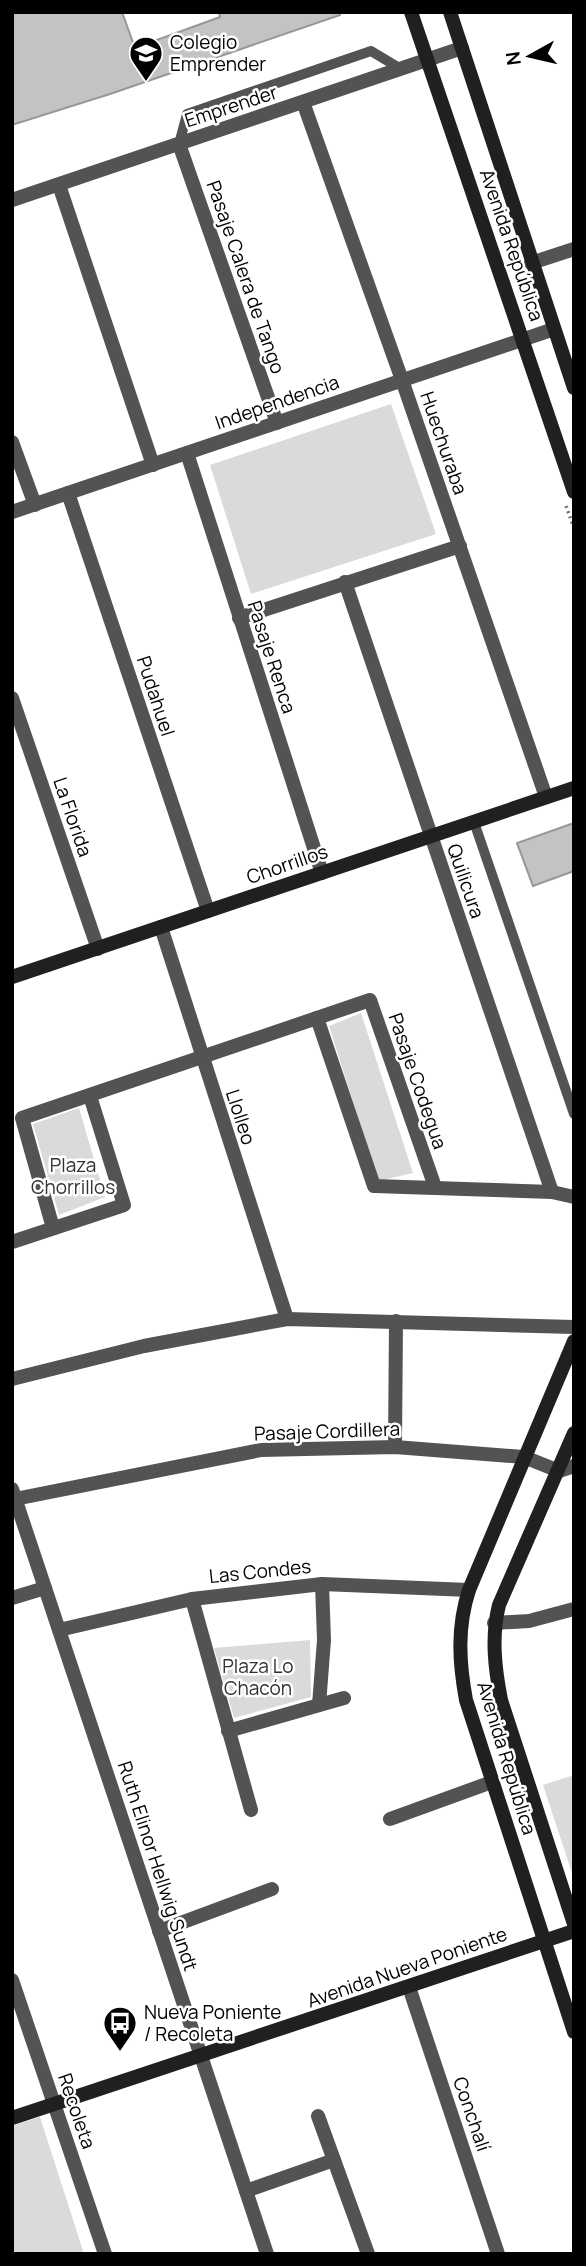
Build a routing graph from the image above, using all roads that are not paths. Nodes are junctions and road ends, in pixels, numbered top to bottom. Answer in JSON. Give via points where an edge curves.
{"nodes":[{"id":1,"x":411,"y":12,"type":"edge"},
{"id":2,"x":450,"y":12,"type":"edge"},
{"id":3,"x":462,"y":48,"type":"junction"},
{"id":4,"x":428,"y":60,"type":"junction"},
{"id":5,"x":401,"y":69,"type":"junction"},
{"id":6,"x":303,"y":102,"type":"junction"},
{"id":7,"x":179,"y":144,"type":"junction"},
{"id":8,"x":59,"y":185,"type":"junction"},
{"id":9,"x":12,"y":200,"type":"edge"},
{"id":10,"x":574,"y":249,"type":"edge"},
{"id":11,"x":531,"y":263,"type":"junction"},
{"id":12,"x":554,"y":329,"type":"junction"},
{"id":13,"x":524,"y":340,"type":"junction"},
{"id":14,"x":402,"y":380,"type":"junction"},
{"id":15,"x":574,"y":387,"type":"edge"},
{"id":16,"x":277,"y":423,"type":"junction"},
{"id":17,"x":12,"y":442,"type":"edge"},
{"id":18,"x":187,"y":453,"type":"junction"},
{"id":19,"x":153,"y":465,"type":"junction"},
{"id":20,"x":574,"y":492,"type":"edge"},
{"id":21,"x":68,"y":493,"type":"junction"},
{"id":22,"x":35,"y":505,"type":"junction"},
{"id":23,"x":12,"y":512,"type":"edge"},
{"id":24,"x":460,"y":546,"type":"junction"},
{"id":25,"x":345,"y":582,"type":"junction"},
{"id":26,"x":239,"y":618,"type":"junction"},
{"id":27,"x":12,"y":698,"type":"edge"},
{"id":28,"x":574,"y":788,"type":"edge"},
{"id":29,"x":546,"y":797,"type":"junction"},
{"id":30,"x":474,"y":822,"type":"junction"},
{"id":31,"x":430,"y":836,"type":"junction"},
{"id":32,"x":322,"y":873,"type":"junction"},
{"id":33,"x":208,"y":911,"type":"junction"},
{"id":34,"x":161,"y":927,"type":"junction"},
{"id":35,"x":98,"y":948,"type":"junction"},
{"id":36,"x":12,"y":977,"type":"edge"},
{"id":37,"x":317,"y":1018,"type":"junction"},
{"id":38,"x":202,"y":1057,"type":"junction"},
{"id":39,"x":90,"y":1096,"type":"junction"},
{"id":40,"x":574,"y":1114,"type":"edge"},
{"id":41,"x":435,"y":1187,"type":"junction"},
{"id":42,"x":552,"y":1192,"type":"junction"},
{"id":43,"x":574,"y":1197,"type":"edge"},
{"id":44,"x":53,"y":1228,"type":"junction"},
{"id":45,"x":12,"y":1242,"type":"edge"},
{"id":46,"x":287,"y":1319,"type":"junction"},
{"id":47,"x":396,"y":1321,"type":"junction"},
{"id":48,"x":574,"y":1327,"type":"edge"},
{"id":49,"x":574,"y":1341,"type":"edge"},
{"id":50,"x":12,"y":1379,"type":"edge"},
{"id":51,"x":574,"y":1433,"type":"edge"},
{"id":52,"x":395,"y":1447,"type":"junction"},
{"id":53,"x":524,"y":1457,"type":"junction"},
{"id":54,"x":574,"y":1466,"type":"edge"},
{"id":55,"x":558,"y":1471,"type":"junction"},
{"id":56,"x":14,"y":1494,"type":"edge"},
{"id":57,"x":322,"y":1584,"type":"junction"},
{"id":58,"x":45,"y":1588,"type":"junction"},
{"id":59,"x":469,"y":1590,"type":"junction"},
{"id":60,"x":12,"y":1598,"type":"edge"},
{"id":61,"x":192,"y":1598,"type":"junction"},
{"id":62,"x":574,"y":1609,"type":"edge"},
{"id":63,"x":494,"y":1623,"type":"junction"},
{"id":64,"x":59,"y":1630,"type":"junction"},
{"id":65,"x":345,"y":1698,"type":"dead end"},
{"id":66,"x":318,"y":1705,"type":"junction"},
{"id":67,"x":228,"y":1731,"type":"junction"},
{"id":68,"x":492,"y":1782,"type":"junction"},
{"id":69,"x":251,"y":1810,"type":"dead end"},
{"id":70,"x":390,"y":1819,"type":"dead end"},
{"id":71,"x":272,"y":1889,"type":"dead end"},
{"id":72,"x":574,"y":1924,"type":"edge"},
{"id":73,"x":159,"y":1931,"type":"junction"},
{"id":74,"x":574,"y":1931,"type":"edge"},
{"id":75,"x":544,"y":1941,"type":"junction"},
{"id":76,"x":12,"y":1980,"type":"edge"},
{"id":77,"x":409,"y":1987,"type":"junction"},
{"id":78,"x":574,"y":2032,"type":"edge"},
{"id":79,"x":201,"y":2056,"type":"junction"},
{"id":80,"x":55,"y":2105,"type":"junction"},
{"id":81,"x":318,"y":2116,"type":"dead end"},
{"id":82,"x":12,"y":2118,"type":"edge"},
{"id":83,"x":334,"y":2160,"type":"junction"},
{"id":84,"x":246,"y":2191,"type":"junction"},
{"id":85,"x":105,"y":2254,"type":"edge"},
{"id":86,"x":267,"y":2254,"type":"edge"},
{"id":87,"x":368,"y":2254,"type":"edge"},
{"id":88,"x":498,"y":2254,"type":"edge"}],
"edges":[{"from":1,"to":4,"type":"street","name":"Avenida República"},
{"from":2,"to":3,"type":"street","name":"Avenida República"},
{"from":3,"to":4,"type":"street","name":"Emprender"},
{"from":3,"to":11,"type":"street","name":"Avenida República"},
{"from":4,"to":5,"type":"street","name":"Emprender"},
{"from":4,"to":13,"type":"street","name":"Avenida República"},
{"from":5,"to":6,"type":"street","name":"Emprender"},
{"from":5,"to":7,"type":"lane","via":[[371,51],[187,114]]},
{"from":6,"to":7,"type":"street","name":"Emprender"},
{"from":6,"to":14,"type":"street","name":"Huechuraba"},
{"from":7,"to":8,"type":"street","name":"Emprender"},
{"from":7,"to":16,"type":"street","name":"Pasaje Calera de Tango"},
{"from":8,"to":9,"type":"street","name":"Emprender"},
{"from":8,"to":19,"type":"street"},
{"from":10,"to":11,"type":"street"},
{"from":11,"to":12,"type":"street","name":"Avenida República"},
{"from":12,"to":13,"type":"street","name":"Independencia"},
{"from":12,"to":15,"type":"street","name":"Avenida República"},
{"from":13,"to":14,"type":"street","name":"Independencia"},
{"from":13,"to":20,"type":"street","name":"Avenida República"},
{"from":14,"to":16,"type":"street","name":"Independencia"},
{"from":14,"to":24,"type":"street","name":"Huechuraba"},
{"from":16,"to":18,"type":"street","name":"Independencia"},
{"from":17,"to":22,"type":"street"},
{"from":18,"to":19,"type":"street","name":"Independencia"},
{"from":18,"to":26,"type":"street","name":"Pasaje Renca"},
{"from":19,"to":21,"type":"street","name":"Independencia"},
{"from":21,"to":22,"type":"street","name":"Independencia"},
{"from":21,"to":33,"type":"street","name":"Pudahuel"},
{"from":22,"to":23,"type":"street","name":"Independencia"},
{"from":24,"to":25,"type":"street"},
{"from":24,"to":29,"type":"street","name":"Huechuraba"},
{"from":25,"to":26,"type":"street"},
{"from":25,"to":31,"type":"street","name":"Quilicura"},
{"from":26,"to":32,"type":"street","name":"Pasaje Renca"},
{"from":27,"to":35,"type":"street","name":"La Florida"},
{"from":28,"to":29,"type":"street","name":"Chorrillos"},
{"from":29,"to":30,"type":"street","name":"Chorrillos"},
{"from":30,"to":31,"type":"street","name":"Chorrillos"},
{"from":30,"to":40,"type":"lane"},
{"from":31,"to":32,"type":"street","name":"Chorrillos"},
{"from":31,"to":42,"type":"street","name":"Quilicura"},
{"from":32,"to":33,"type":"street","name":"Chorrillos"},
{"from":33,"to":34,"type":"street","name":"Chorrillos"},
{"from":34,"to":35,"type":"street","name":"Chorrillos"},
{"from":34,"to":38,"type":"street","name":"Llolleo"},
{"from":35,"to":36,"type":"street","name":"Chorrillos"},
{"from":37,"to":38,"type":"street","name":"Pasaje Codegua"},
{"from":37,"to":41,"type":"street","via":[[374,1186]]},
{"from":37,"to":41,"type":"street","name":"Pasaje Codegua","via":[[370,1000]]},
{"from":38,"to":39,"type":"street","name":"Pasaje Codegua"},
{"from":38,"to":46,"type":"street","name":"Llolleo"},
{"from":39,"to":44,"type":"street","name":"Pasaje Codegua","via":[[22,1118]]},
{"from":39,"to":44,"type":"street","via":[[124,1205]]},
{"from":41,"to":42,"type":"street"},
{"from":42,"to":43,"type":"street"},
{"from":44,"to":45,"type":"street"},
{"from":46,"to":47,"type":"street"},
{"from":46,"to":50,"type":"street","via":[[144,1346]]},
{"from":47,"to":48,"type":"street"},
{"from":47,"to":52,"type":"street"},
{"from":49,"to":53,"type":"street","name":"Avenida República"},
{"from":51,"to":55,"type":"street","name":"Avenida República"},
{"from":52,"to":53,"type":"street","name":"Pasaje Cordillera"},
{"from":52,"to":56,"type":"street","name":"Pasaje Cordillera","via":[[261,1450]]},
{"from":53,"to":55,"type":"street","name":"Pasaje Cordillera"},
{"from":53,"to":59,"type":"street","name":"Avenida República"},
{"from":54,"to":55,"type":"street"},
{"from":55,"to":63,"type":"street","name":"Avenida República"},
{"from":56,"to":58,"type":"street","name":"Ruth Elinor Hellwig Sundt"},
{"from":57,"to":59,"type":"street","name":"Las Condes"},
{"from":57,"to":61,"type":"street","name":"Las Condes"},
{"from":57,"to":66,"type":"street","via":[[324,1640]]},
{"from":58,"to":60,"type":"street"},
{"from":58,"to":64,"type":"street","name":"Ruth Elinor Hellwig Sundt"},
{"from":59,"to":68,"type":"street","name":"Avenida República","via":[[460,1631],[462,1676]]},
{"from":61,"to":64,"type":"street","name":"Las Condes"},
{"from":61,"to":67,"type":"street"},
{"from":62,"to":63,"type":"street","via":[[529,1621]]},
{"from":63,"to":72,"type":"street","name":"Avenida República","via":[[501,1700]]},
{"from":64,"to":73,"type":"street","name":"Ruth Elinor Hellwig Sundt"},
{"from":65,"to":66,"type":"street"},
{"from":66,"to":67,"type":"street"},
{"from":67,"to":69,"type":"street"},
{"from":68,"to":70,"type":"street"},
{"from":68,"to":75,"type":"street","name":"Avenida República"},
{"from":71,"to":73,"type":"street"},
{"from":73,"to":79,"type":"street","name":"Ruth Elinor Hellwig Sundt"},
{"from":74,"to":75,"type":"street","name":"Avenida Nueva Poniente"},
{"from":75,"to":77,"type":"street","name":"Avenida Nueva Poniente"},
{"from":75,"to":78,"type":"street","name":"Avenida República"},
{"from":76,"to":80,"type":"street","name":"Recoleta"},
{"from":77,"to":79,"type":"street","name":"Avenida Nueva Poniente"},
{"from":77,"to":88,"type":"street","name":"Conchalí"},
{"from":79,"to":80,"type":"street","name":"Avenida Nueva Poniente"},
{"from":79,"to":84,"type":"street","name":"Ruth Elinor Hellwig Sundt"},
{"from":80,"to":82,"type":"street","name":"Avenida Nueva Poniente"},
{"from":80,"to":85,"type":"street","name":"Recoleta"},
{"from":81,"to":83,"type":"street"},
{"from":83,"to":84,"type":"street"},
{"from":83,"to":87,"type":"street"},
{"from":84,"to":86,"type":"street","name":"Ruth Elinor Hellwig Sundt"}]}
